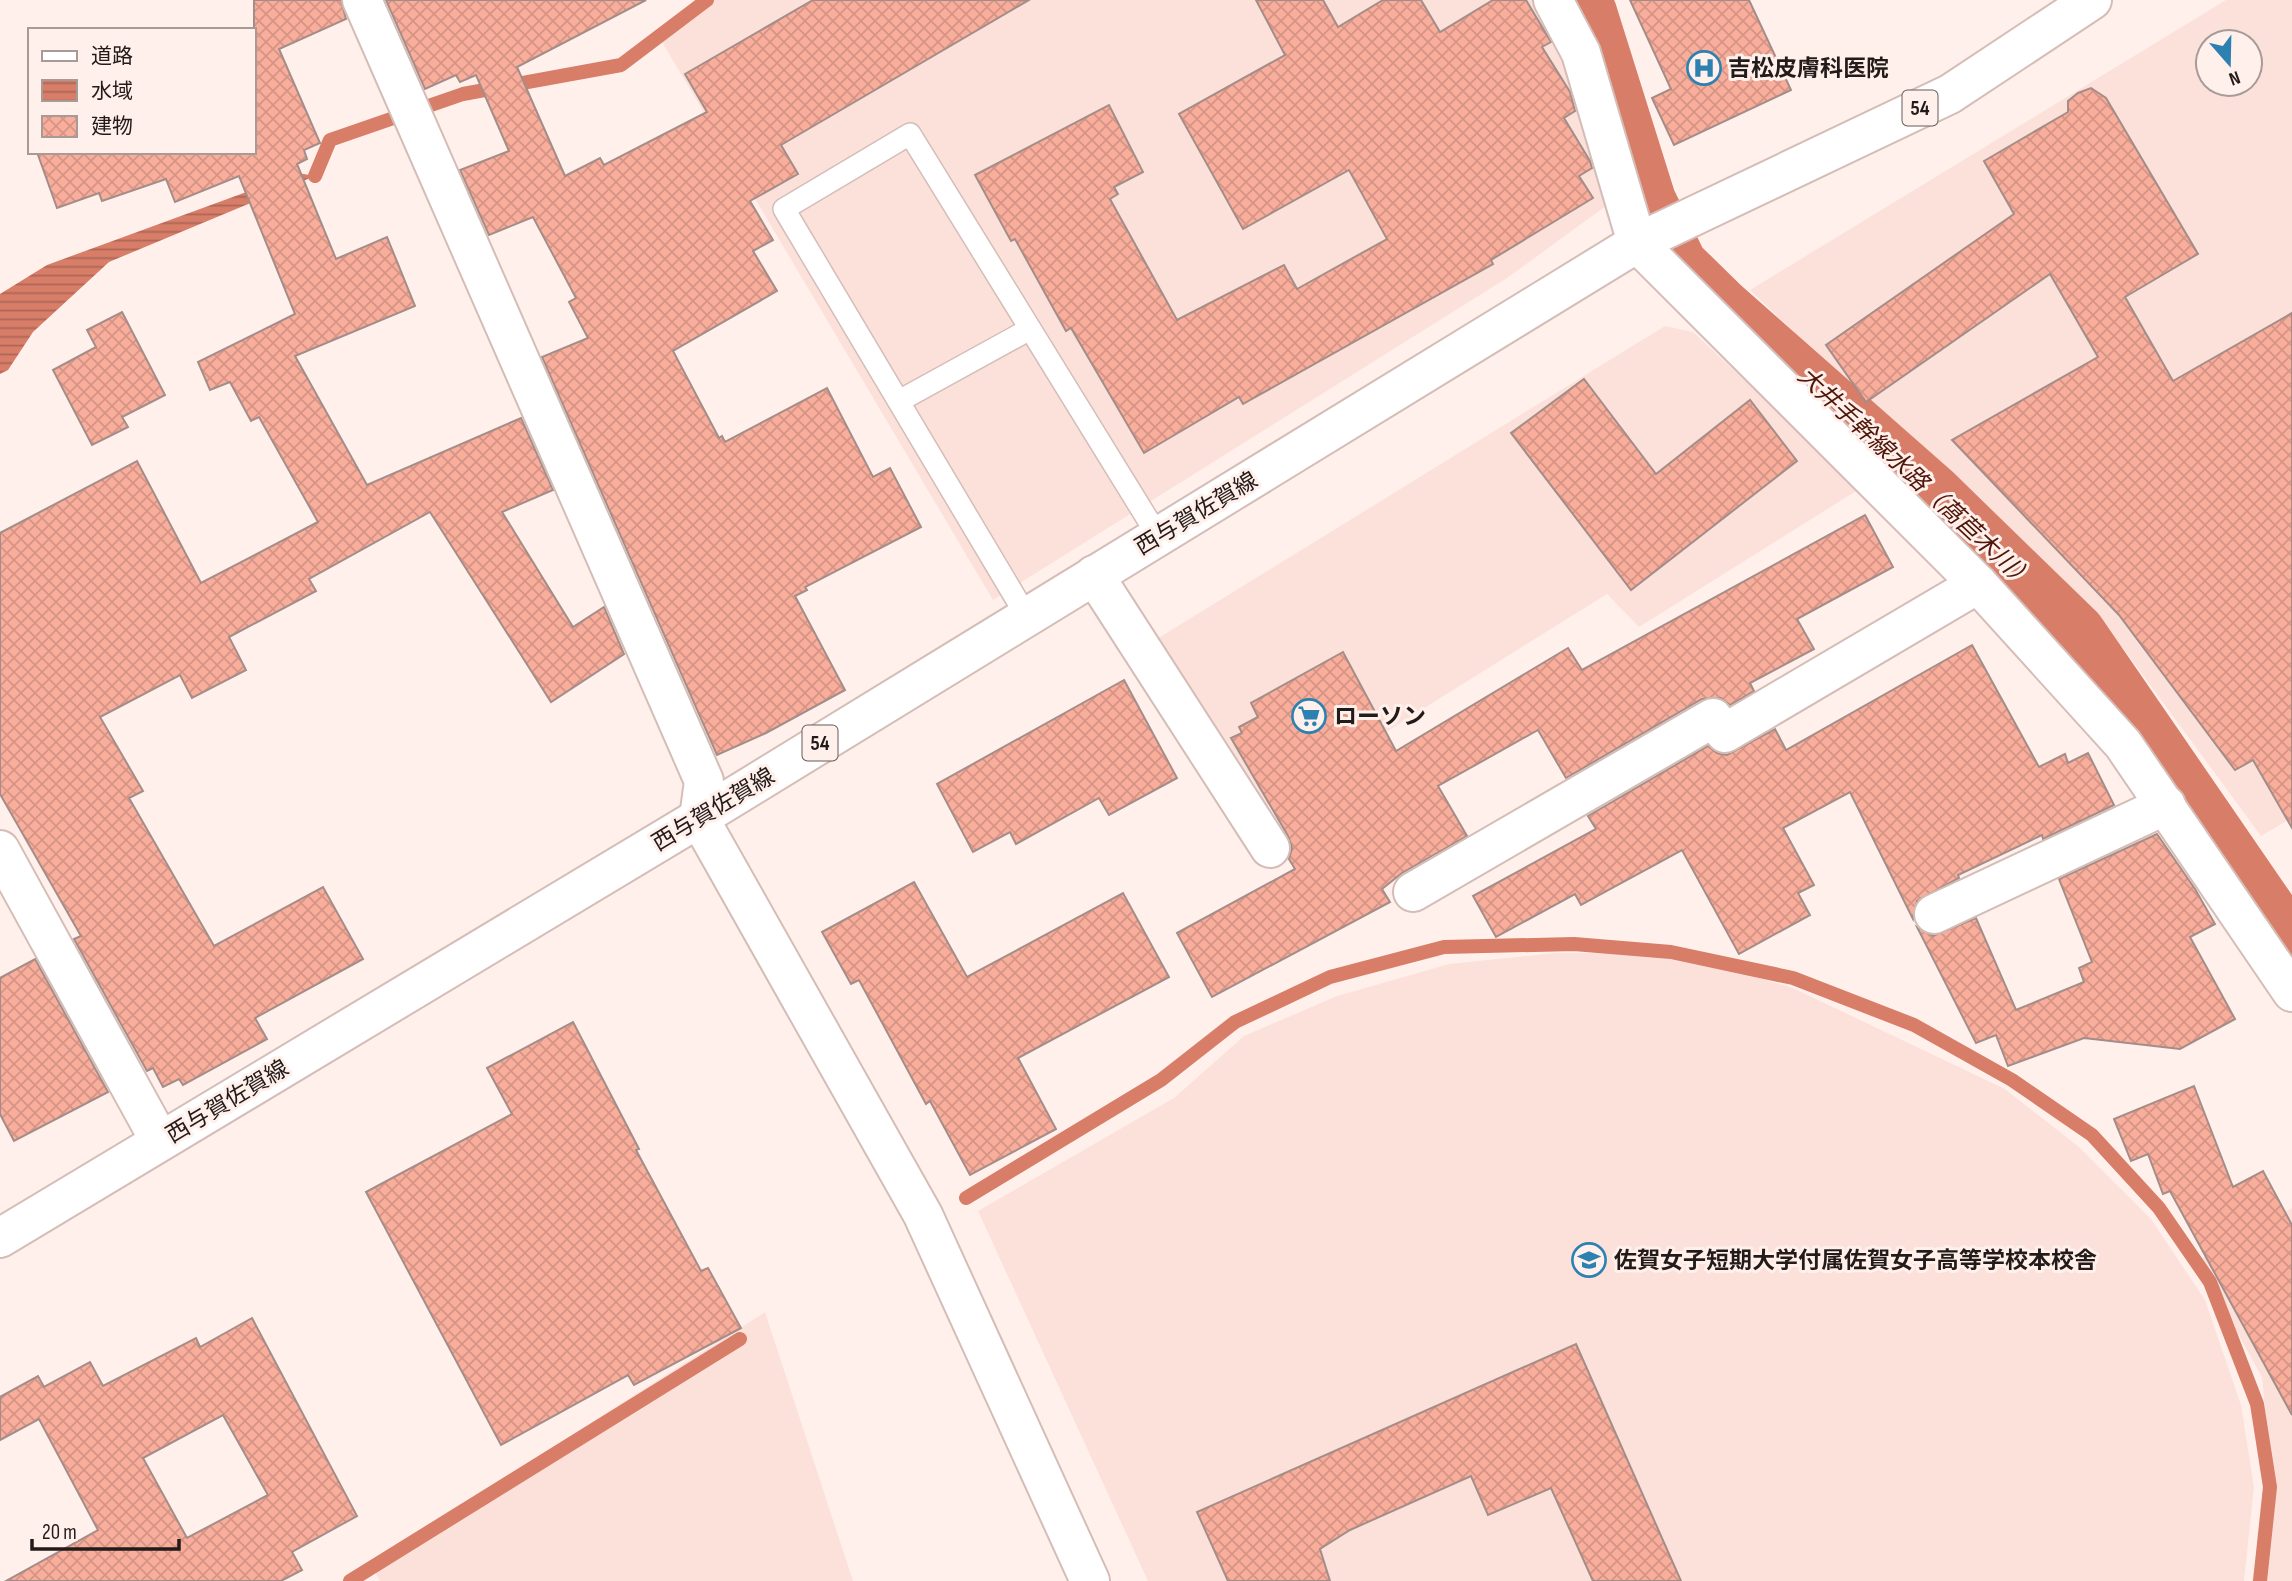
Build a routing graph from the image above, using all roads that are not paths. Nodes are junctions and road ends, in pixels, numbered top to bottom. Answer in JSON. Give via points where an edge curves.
{"nodes":[{"id":1,"x":362,"y":0,"type":"edge"},
{"id":2,"x":1553,"y":0,"type":"edge"},
{"id":3,"x":2092,"y":0,"type":"edge"},
{"id":4,"x":1637,"y":243,"type":"junction"},
{"id":5,"x":1030,"y":329,"type":"junction"},
{"id":6,"x":899,"y":401,"type":"junction"},
{"id":7,"x":1158,"y":536,"type":"junction"},
{"id":8,"x":1094,"y":575,"type":"junction"},
{"id":9,"x":1978,"y":584,"type":"junction"},
{"id":10,"x":1027,"y":617,"type":"junction"},
{"id":11,"x":2166,"y":805,"type":"junction"},
{"id":12,"x":699,"y":818,"type":"junction"},
{"id":13,"x":1270,"y":848,"type":"dead end"},
{"id":14,"x":0,"y":850,"type":"edge"},
{"id":15,"x":1413,"y":892,"type":"dead end"},
{"id":16,"x":1934,"y":914,"type":"dead end"},
{"id":17,"x":2292,"y":992,"type":"edge"},
{"id":18,"x":160,"y":1141,"type":"junction"},
{"id":19,"x":0,"y":1238,"type":"edge"},
{"id":20,"x":1090,"y":1581,"type":"edge"}],
"edges":[{"from":1,"to":12,"type":"street","via":[[704,781]]},
{"from":2,"to":4,"type":"street","via":[[1581,53]]},
{"from":3,"to":4,"type":"street","number":"54","via":[[1950,94]]},
{"from":4,"to":7,"type":"street","name":"西与賀佐賀線","number":"54"},
{"from":4,"to":9,"type":"street"},
{"from":5,"to":6,"type":"lane"},
{"from":5,"to":6,"type":"lane","via":[[910,134],[784,209]]},
{"from":5,"to":7,"type":"lane"},
{"from":6,"to":10,"type":"lane"},
{"from":7,"to":8,"type":"street","name":"西与賀佐賀線","number":"54"},
{"from":8,"to":10,"type":"street","name":"西与賀佐賀線","number":"54"},
{"from":8,"to":13,"type":"street"},
{"from":9,"to":11,"type":"street","via":[[2123,744]]},
{"from":9,"to":15,"type":"street","via":[[1725,733],[1713,718]]},
{"from":10,"to":12,"type":"street","name":"西与賀佐賀線","number":"54"},
{"from":11,"to":16,"type":"street"},
{"from":11,"to":17,"type":"street"},
{"from":12,"to":18,"type":"street","name":"西与賀佐賀線","number":"54"},
{"from":12,"to":20,"type":"street","via":[[923,1214]]},
{"from":14,"to":18,"type":"street"},
{"from":18,"to":19,"type":"street","name":"西与賀佐賀線","number":"54"}]}
